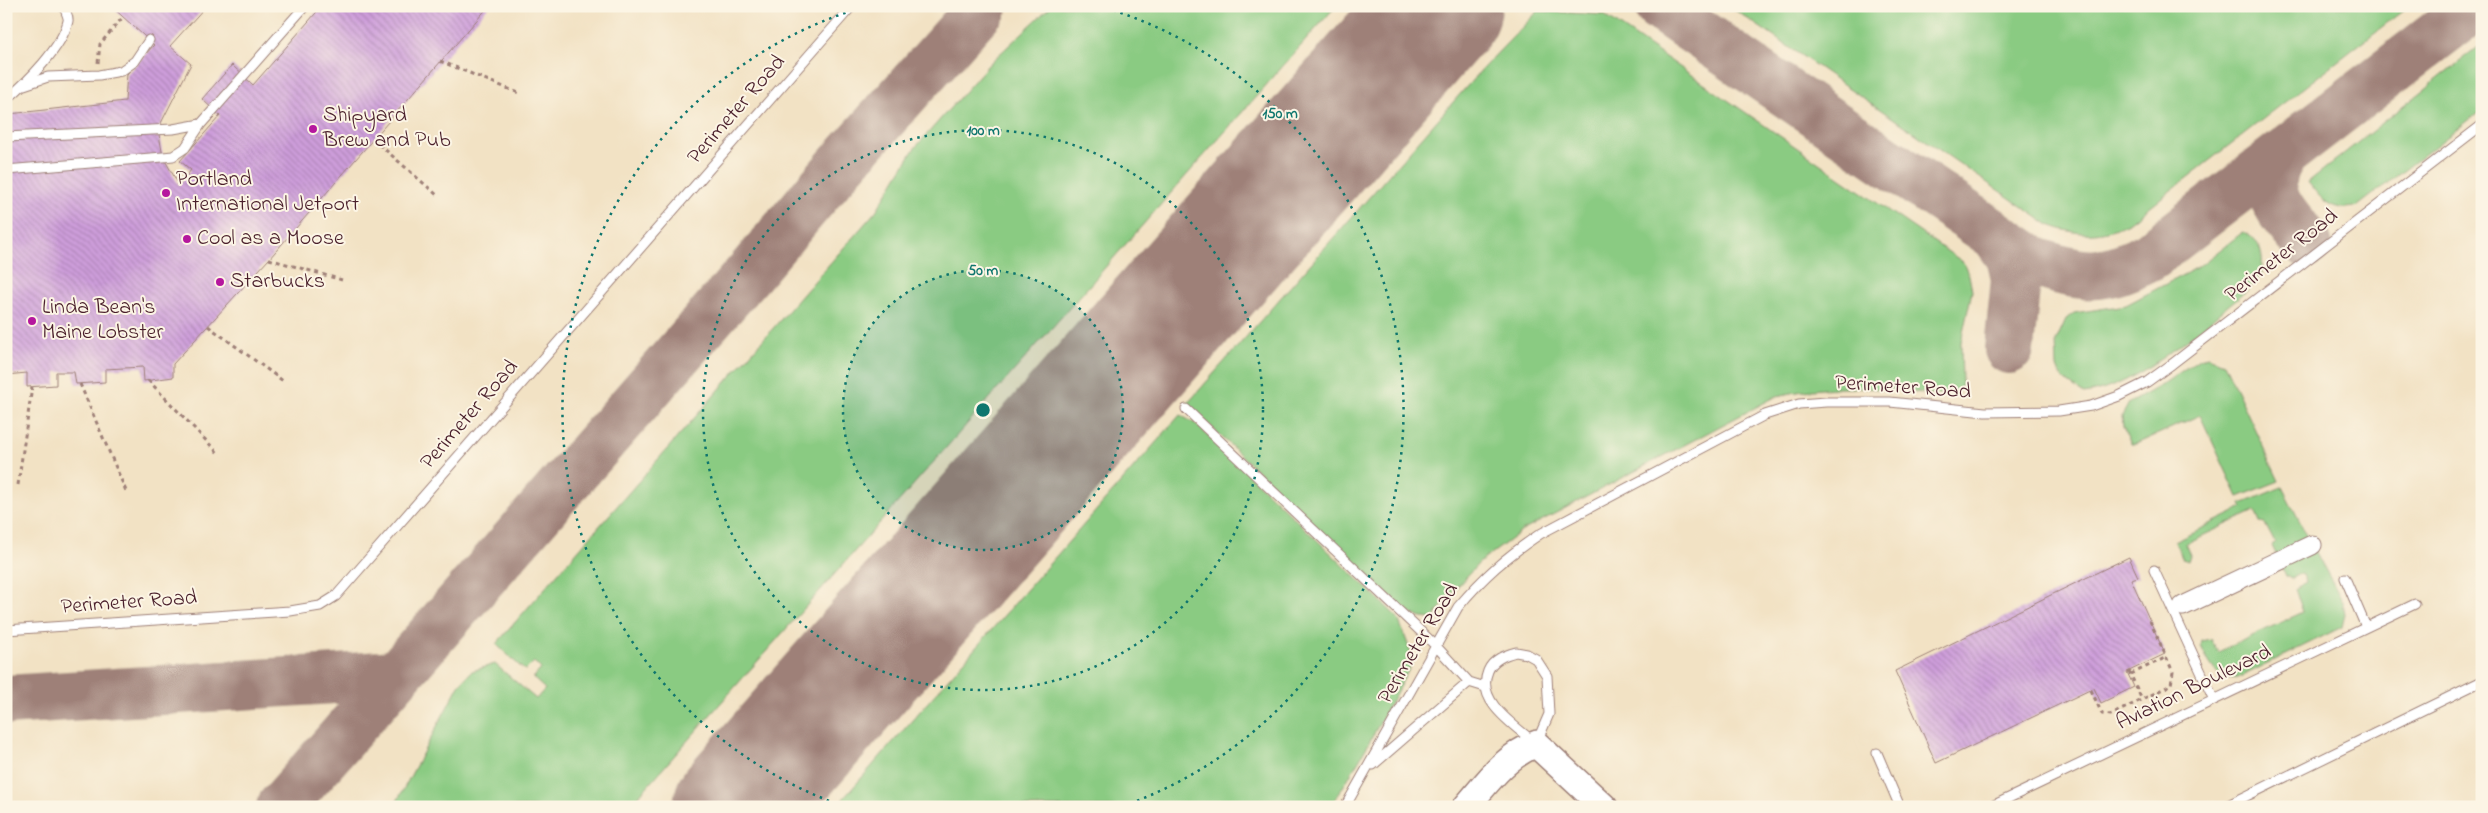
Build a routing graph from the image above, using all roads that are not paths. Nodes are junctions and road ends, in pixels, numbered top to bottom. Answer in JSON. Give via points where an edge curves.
{"nodes":[{"id":1,"x":64,"y":6,"type":"edge"},
{"id":2,"x":305,"y":6,"type":"edge"},
{"id":3,"x":852,"y":6,"type":"edge"},
{"id":4,"x":149,"y":40,"type":"dead end"},
{"id":5,"x":24,"y":85,"type":"junction"},
{"id":6,"x":6,"y":100,"type":"edge"},
{"id":7,"x":200,"y":124,"type":"junction"},
{"id":8,"x":2482,"y":125,"type":"edge"},
{"id":9,"x":6,"y":136,"type":"edge"},
{"id":10,"x":6,"y":170,"type":"edge"},
{"id":11,"x":1186,"y":409,"type":"dead end"},
{"id":12,"x":2312,"y":545,"type":"dead end"},
{"id":13,"x":2154,"y":570,"type":"dead end"},
{"id":14,"x":2345,"y":578,"type":"dead end"},
{"id":15,"x":2415,"y":604,"type":"dead end"},
{"id":16,"x":2183,"y":606,"type":"dead end"},
{"id":17,"x":2366,"y":627,"type":"junction"},
{"id":18,"x":6,"y":630,"type":"edge"},
{"id":19,"x":1435,"y":645,"type":"junction"},
{"id":20,"x":2482,"y":681,"type":"edge"},
{"id":21,"x":1469,"y":682,"type":"junction"},
{"id":22,"x":1485,"y":687,"type":"junction"},
{"id":23,"x":2214,"y":700,"type":"junction"},
{"id":24,"x":1536,"y":744,"type":"junction"},
{"id":25,"x":1877,"y":753,"type":"dead end"},
{"id":26,"x":1368,"y":769,"type":"junction"},
{"id":27,"x":1345,"y":807,"type":"edge"},
{"id":28,"x":1466,"y":807,"type":"edge"},
{"id":29,"x":1604,"y":807,"type":"edge"},
{"id":30,"x":1900,"y":807,"type":"edge"},
{"id":31,"x":1990,"y":807,"type":"edge"},
{"id":32,"x":2224,"y":807,"type":"edge"}],
"edges":[{"from":1,"to":5,"type":"lane","via":[[68,19],[59,42]]},
{"from":2,"to":7,"type":"lane"},
{"from":3,"to":18,"type":"lane","name":"Perimeter Road","via":[[336,596],[320,606],[290,611]]},
{"from":4,"to":5,"type":"lane","via":[[135,61],[121,71],[48,77]]},
{"from":5,"to":6,"type":"lane"},
{"from":7,"to":9,"type":"lane","via":[[173,129]]},
{"from":7,"to":10,"type":"lane","via":[[185,148],[173,156]]},
{"from":8,"to":19,"type":"lane","name":"Perimeter Road","via":[[2172,364],[2119,396],[2091,406],[2058,411],[1985,412],[1890,402],[1826,402],[1799,404],[1765,415],[1579,513],[1513,552],[1481,579],[1458,607]]},
{"from":11,"to":19,"type":"lane"},
{"from":12,"to":16,"type":"street"},
{"from":13,"to":23,"type":"lane"},
{"from":14,"to":17,"type":"lane"},
{"from":15,"to":17,"type":"lane","name":"Aviation Boulevard"},
{"from":17,"to":23,"type":"lane","name":"Aviation Boulevard"},
{"from":19,"to":21,"type":"lane"},
{"from":19,"to":26,"type":"lane","name":"Perimeter Road"},
{"from":20,"to":32,"type":"lane"},
{"from":21,"to":22,"type":"lane"},
{"from":21,"to":26,"type":"lane"},
{"from":22,"to":24,"type":"lane","via":[[1494,706]]},
{"from":22,"to":24,"type":"lane","via":[[1490,667],[1506,654],[1527,654],[1543,666],[1547,676],[1548,714]]},
{"from":23,"to":31,"type":"lane","name":"Aviation Boulevard"},
{"from":24,"to":28,"type":"street","via":[[1501,766]]},
{"from":24,"to":29,"type":"street"},
{"from":25,"to":30,"type":"lane"},
{"from":26,"to":27,"type":"lane","name":"Perimeter Road"}]}
